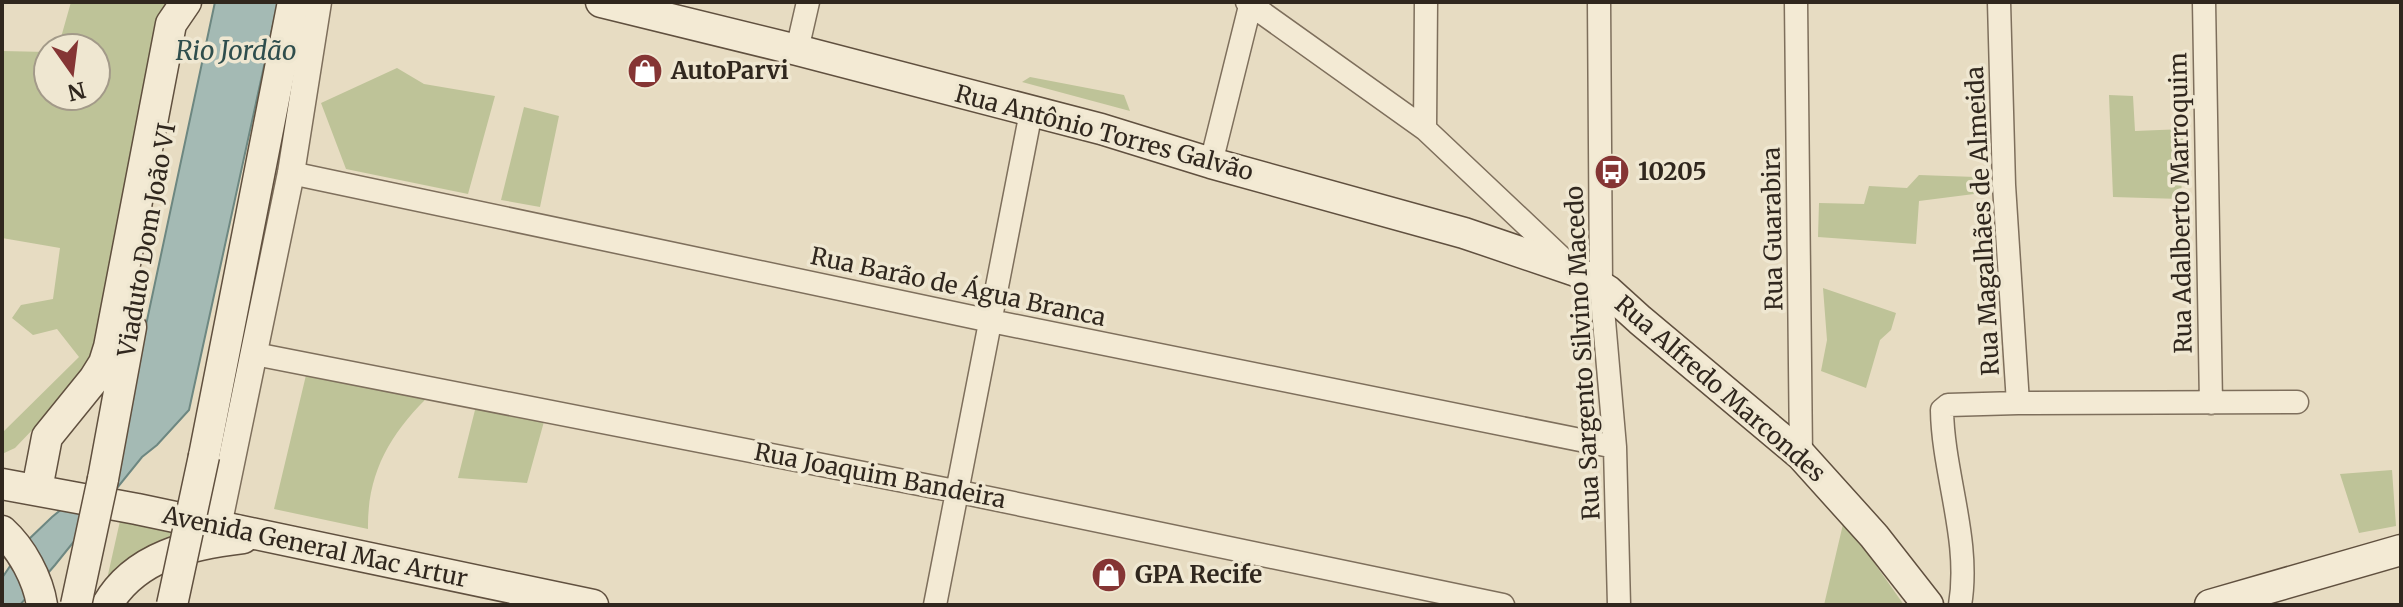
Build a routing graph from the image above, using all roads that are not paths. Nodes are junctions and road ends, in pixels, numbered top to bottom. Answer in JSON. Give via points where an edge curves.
{"nodes":[{"id":1,"x":293,"y":2,"type":"edge"},
{"id":2,"x":318,"y":2,"type":"edge"},
{"id":3,"x":601,"y":2,"type":"edge"},
{"id":4,"x":808,"y":2,"type":"edge"},
{"id":5,"x":1426,"y":2,"type":"edge"},
{"id":6,"x":1599,"y":2,"type":"edge"},
{"id":7,"x":1796,"y":2,"type":"edge"},
{"id":8,"x":1999,"y":2,"type":"edge"},
{"id":9,"x":2204,"y":2,"type":"edge"},
{"id":10,"x":1250,"y":3,"type":"edge"},
{"id":11,"x":187,"y":8,"type":"edge"},
{"id":12,"x":797,"y":50,"type":"junction"},
{"id":13,"x":1031,"y":112,"type":"junction"},
{"id":14,"x":1425,"y":129,"type":"junction"},
{"id":15,"x":1211,"y":163,"type":"junction"},
{"id":16,"x":291,"y":173,"type":"junction"},
{"id":17,"x":1588,"y":278,"type":"junction"},
{"id":18,"x":991,"y":321,"type":"junction"},
{"id":19,"x":255,"y":354,"type":"junction"},
{"id":20,"x":2297,"y":402,"type":"dead end"},
{"id":21,"x":2018,"y":403,"type":"junction"},
{"id":22,"x":2211,"y":403,"type":"junction"},
{"id":23,"x":1615,"y":447,"type":"junction"},
{"id":24,"x":1801,"y":455,"type":"junction"},
{"id":25,"x":2,"y":484,"type":"edge"},
{"id":26,"x":46,"y":491,"type":"junction"},
{"id":27,"x":955,"y":491,"type":"junction"},
{"id":28,"x":218,"y":526,"type":"junction"},
{"id":29,"x":6,"y":534,"type":"edge"},
{"id":30,"x":263,"y":536,"type":"junction"},
{"id":31,"x":2401,"y":550,"type":"edge"},
{"id":32,"x":42,"y":605,"type":"edge"},
{"id":33,"x":76,"y":605,"type":"edge"},
{"id":34,"x":107,"y":605,"type":"edge"},
{"id":35,"x":172,"y":605,"type":"edge"},
{"id":36,"x":593,"y":605,"type":"edge"},
{"id":37,"x":935,"y":605,"type":"edge"},
{"id":38,"x":1503,"y":605,"type":"edge"},
{"id":39,"x":1619,"y":605,"type":"edge"},
{"id":40,"x":1928,"y":605,"type":"edge"},
{"id":41,"x":1960,"y":605,"type":"edge"},
{"id":42,"x":2210,"y":605,"type":"edge"}],
"edges":[{"from":1,"to":35,"type":"main road","bridge":true},
{"from":2,"to":16,"type":"street"},
{"from":3,"to":12,"type":"main road","name":"Rua Antônio Torres Galvão"},
{"from":4,"to":12,"type":"street"},
{"from":5,"to":14,"type":"street"},
{"from":6,"to":17,"type":"street","name":"Rua Sargento Silvino Macedo"},
{"from":7,"to":24,"type":"street","name":"Rua Guarabira"},
{"from":8,"to":21,"type":"street","name":"Rua Magalhães de Almeida"},
{"from":9,"to":22,"type":"street","name":"Rua Adalberto Marroquim"},
{"from":10,"to":14,"type":"street","name":"Rua Alfredo Marcondes"},
{"from":10,"to":15,"type":"street"},
{"from":11,"to":26,"type":"main road","via":[[171,24],[109,347],[94,379],[47,437]]},
{"from":11,"to":33,"type":"main road","name":"Viaduto Dom João VI","bridge":true},
{"from":12,"to":13,"type":"main road","name":"Rua Antônio Torres Galvão"},
{"from":13,"to":15,"type":"main road","name":"Rua Antônio Torres Galvão"},
{"from":13,"to":18,"type":"street"},
{"from":14,"to":17,"type":"street","name":"Rua Alfredo Marcondes"},
{"from":15,"to":17,"type":"main road","name":"Rua Antônio Torres Galvão","via":[[1464,233]]},
{"from":16,"to":18,"type":"street","name":"Rua Barão de Água Branca"},
{"from":16,"to":19,"type":"street"},
{"from":17,"to":23,"type":"street","name":"Rua Sargento Silvino Macedo"},
{"from":17,"to":24,"type":"main road","name":"Rua Alfredo Marcondes"},
{"from":18,"to":23,"type":"street","name":"Rua Barão de Água Branca"},
{"from":18,"to":27,"type":"street"},
{"from":19,"to":27,"type":"street","name":"Rua Joaquim Bandeira"},
{"from":19,"to":28,"type":"street"},
{"from":20,"to":22,"type":"street"},
{"from":21,"to":22,"type":"street"},
{"from":21,"to":41,"type":"street","name":"Rua Magalhães de Almeida","via":[[1948,405],[1941,412],[1958,532]]},
{"from":23,"to":39,"type":"street","name":"Rua Sargento Silvino Macedo"},
{"from":24,"to":40,"type":"main road","name":"Rua Alfredo Marcondes"},
{"from":25,"to":26,"type":"main road","name":"Avenida General Mac Artur"},
{"from":26,"to":28,"type":"main road","name":"Avenida General Mac Artur"},
{"from":27,"to":37,"type":"street"},
{"from":27,"to":38,"type":"street","name":"Rua Joaquim Bandeira"},
{"from":28,"to":30,"type":"main road","name":"Avenida General Mac Artur"},
{"from":29,"to":32,"type":"main road","via":[[34,577]]},
{"from":30,"to":34,"type":"main road","via":[[222,541],[149,562],[121,584]]},
{"from":30,"to":36,"type":"main road","name":"Avenida General Mac Artur"},
{"from":31,"to":42,"type":"main road"}]}
